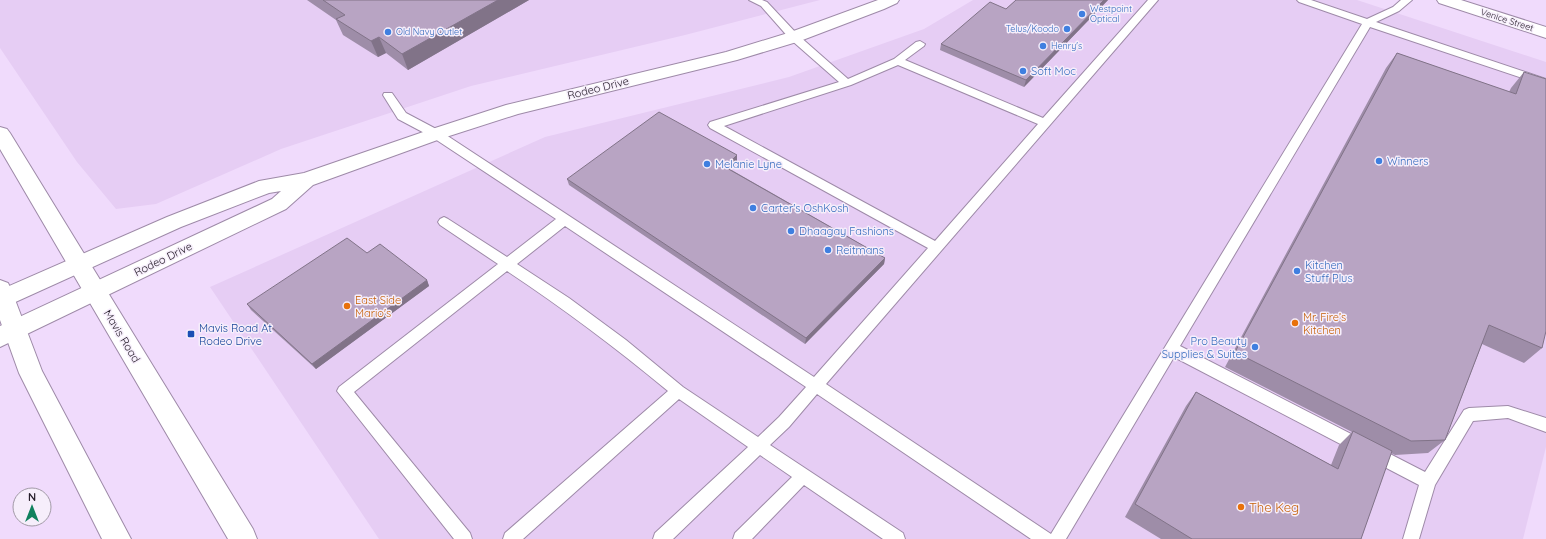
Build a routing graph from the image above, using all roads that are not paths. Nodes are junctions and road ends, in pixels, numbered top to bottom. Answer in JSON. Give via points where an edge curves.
{"nodes":[{"id":1,"x":754,"y":0,"type":"edge"},
{"id":2,"x":891,"y":0,"type":"edge"},
{"id":3,"x":1153,"y":0,"type":"edge"},
{"id":4,"x":1302,"y":0,"type":"edge"},
{"id":5,"x":1407,"y":0,"type":"edge"},
{"id":6,"x":1445,"y":0,"type":"edge"},
{"id":7,"x":1368,"y":22,"type":"junction"},
{"id":8,"x":1546,"y":33,"type":"edge"},
{"id":9,"x":794,"y":37,"type":"junction"},
{"id":10,"x":920,"y":44,"type":"dead end"},
{"id":11,"x":898,"y":61,"type":"junction"},
{"id":12,"x":846,"y":83,"type":"junction"},
{"id":13,"x":1546,"y":84,"type":"edge"},
{"id":14,"x":388,"y":94,"type":"dead end"},
{"id":15,"x":1045,"y":123,"type":"junction"},
{"id":16,"x":0,"y":133,"type":"edge"},
{"id":17,"x":436,"y":134,"type":"junction"},
{"id":18,"x":306,"y":180,"type":"junction"},
{"id":19,"x":565,"y":220,"type":"junction"},
{"id":20,"x":444,"y":222,"type":"dead end"},
{"id":21,"x":936,"y":247,"type":"junction"},
{"id":22,"x":79,"y":265,"type":"junction"},
{"id":23,"x":506,"y":265,"type":"junction"},
{"id":24,"x":95,"y":292,"type":"junction"},
{"id":25,"x":1,"y":296,"type":"edge"},
{"id":26,"x":7,"y":333,"type":"edge"},
{"id":27,"x":1172,"y":348,"type":"junction"},
{"id":28,"x":815,"y":385,"type":"junction"},
{"id":29,"x":678,"y":391,"type":"junction"},
{"id":30,"x":1546,"y":425,"type":"edge"},
{"id":31,"x":759,"y":446,"type":"junction"},
{"id":32,"x":803,"y":476,"type":"junction"},
{"id":33,"x":1428,"y":482,"type":"junction"},
{"id":34,"x":117,"y":539,"type":"edge"},
{"id":35,"x":243,"y":539,"type":"edge"},
{"id":36,"x":464,"y":539,"type":"edge"},
{"id":37,"x":511,"y":539,"type":"edge"},
{"id":38,"x":661,"y":539,"type":"edge"},
{"id":39,"x":741,"y":539,"type":"edge"},
{"id":40,"x":897,"y":539,"type":"edge"},
{"id":41,"x":1045,"y":539,"type":"edge"},
{"id":42,"x":1057,"y":539,"type":"edge"},
{"id":43,"x":1411,"y":539,"type":"edge"}],
"edges":[{"from":1,"to":9,"type":"lane","via":[[764,4]]},
{"from":2,"to":9,"type":"street","name":"Rodeo Drive"},
{"from":3,"to":15,"type":"lane"},
{"from":4,"to":7,"type":"lane"},
{"from":5,"to":7,"type":"lane"},
{"from":6,"to":8,"type":"street","name":"Venice Street"},
{"from":7,"to":13,"type":"lane"},
{"from":7,"to":27,"type":"lane"},
{"from":9,"to":12,"type":"lane"},
{"from":9,"to":17,"type":"street","name":"Rodeo Drive","via":[[731,56],[513,109]]},
{"from":10,"to":11,"type":"lane"},
{"from":11,"to":12,"type":"lane"},
{"from":11,"to":15,"type":"lane"},
{"from":12,"to":21,"type":"lane","via":[[714,125]]},
{"from":14,"to":17,"type":"lane","via":[[402,116]]},
{"from":15,"to":21,"type":"lane"},
{"from":16,"to":22,"type":"street","name":"Mavis Road"},
{"from":17,"to":18,"type":"street","name":"Rodeo Drive"},
{"from":17,"to":19,"type":"lane"},
{"from":18,"to":22,"type":"street","name":"Rodeo Drive","via":[[266,186],[174,222]]},
{"from":18,"to":24,"type":"street","name":"Rodeo Drive","via":[[279,204]]},
{"from":19,"to":23,"type":"lane"},
{"from":19,"to":28,"type":"lane"},
{"from":20,"to":23,"type":"lane"},
{"from":21,"to":28,"type":"lane"},
{"from":22,"to":24,"type":"street","name":"Mavis Road"},
{"from":22,"to":25,"type":"street","name":"Rodeo Drive"},
{"from":23,"to":29,"type":"lane","via":[[564,302]]},
{"from":23,"to":36,"type":"lane","via":[[344,391]]},
{"from":24,"to":26,"type":"street","name":"Rodeo Drive"},
{"from":24,"to":35,"type":"street","name":"Mavis Road"},
{"from":25,"to":26,"type":"street"},
{"from":26,"to":34,"type":"street","via":[[31,373]]},
{"from":27,"to":33,"type":"lane"},
{"from":27,"to":42,"type":"lane"},
{"from":28,"to":31,"type":"lane","via":[[784,422]]},
{"from":28,"to":41,"type":"lane"},
{"from":29,"to":31,"type":"lane"},
{"from":29,"to":37,"type":"lane"},
{"from":30,"to":33,"type":"lane","via":[[1508,412],[1469,415]]},
{"from":31,"to":32,"type":"lane"},
{"from":31,"to":38,"type":"lane"},
{"from":32,"to":39,"type":"lane"},
{"from":32,"to":40,"type":"lane"},
{"from":33,"to":43,"type":"lane"}]}
